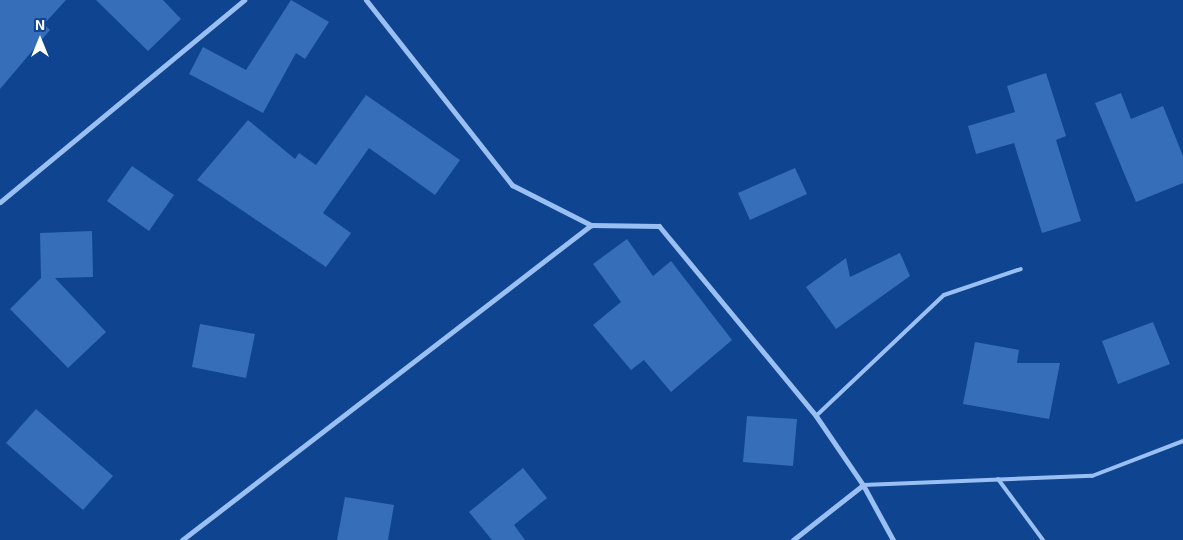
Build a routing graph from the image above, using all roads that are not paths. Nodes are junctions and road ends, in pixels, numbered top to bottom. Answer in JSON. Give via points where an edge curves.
{"nodes":[{"id":1,"x":244,"y":0,"type":"edge"},
{"id":2,"x":366,"y":0,"type":"edge"},
{"id":3,"x":0,"y":202,"type":"edge"},
{"id":4,"x":591,"y":225,"type":"junction"},
{"id":5,"x":1020,"y":269,"type":"dead end"},
{"id":6,"x":816,"y":416,"type":"junction"},
{"id":7,"x":1183,"y":441,"type":"edge"},
{"id":8,"x":998,"y":480,"type":"junction"},
{"id":9,"x":863,"y":485,"type":"junction"},
{"id":10,"x":182,"y":540,"type":"edge"},
{"id":11,"x":793,"y":540,"type":"edge"},
{"id":12,"x":893,"y":540,"type":"edge"},
{"id":13,"x":1043,"y":540,"type":"edge"}],
"edges":[{"from":1,"to":3,"type":"street"},
{"from":2,"to":4,"type":"street","via":[[512,185]]},
{"from":4,"to":6,"type":"street","via":[[659,226]]},
{"from":4,"to":10,"type":"street"},
{"from":5,"to":6,"type":"lane","via":[[944,295]]},
{"from":6,"to":9,"type":"street"},
{"from":7,"to":8,"type":"lane","via":[[1092,476]]},
{"from":8,"to":9,"type":"lane"},
{"from":8,"to":13,"type":"lane"},
{"from":9,"to":11,"type":"street"},
{"from":9,"to":12,"type":"street"}]}
